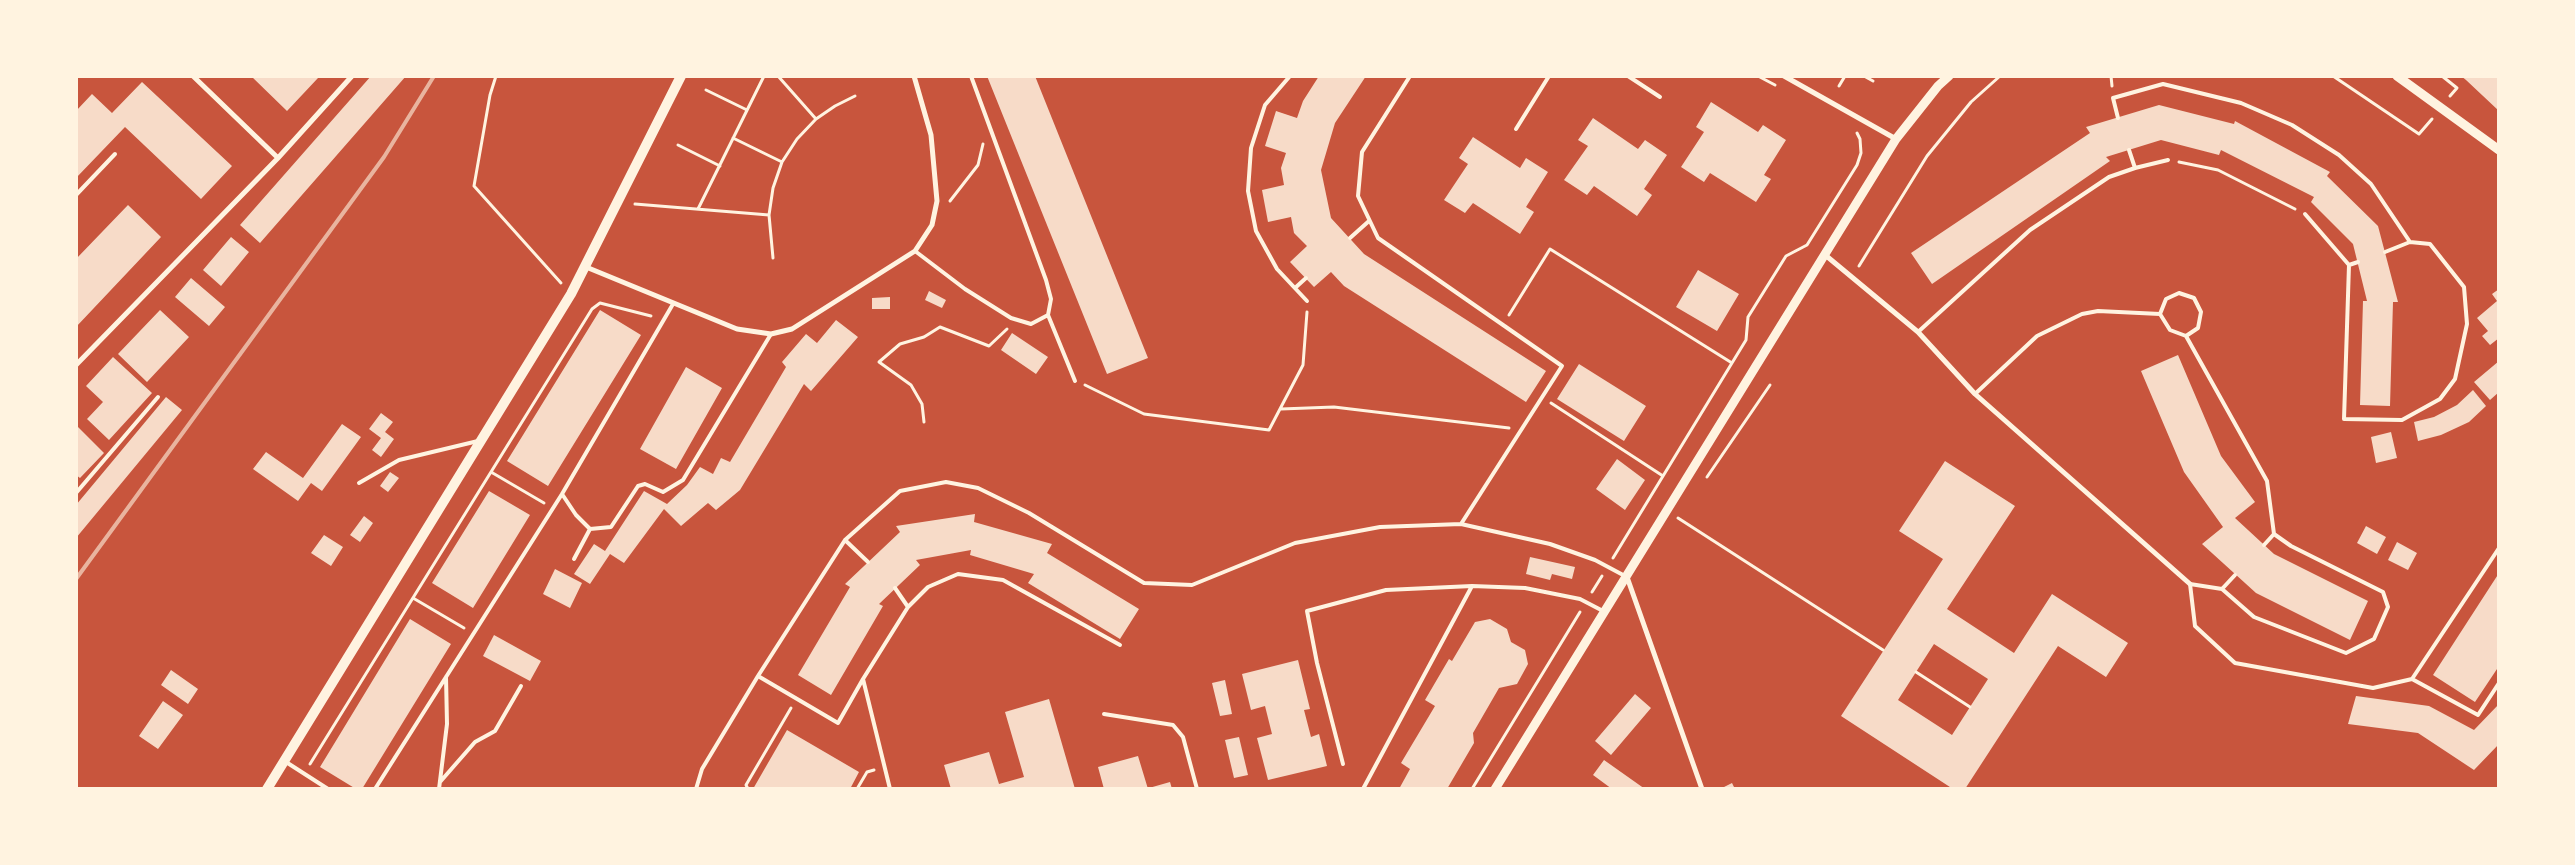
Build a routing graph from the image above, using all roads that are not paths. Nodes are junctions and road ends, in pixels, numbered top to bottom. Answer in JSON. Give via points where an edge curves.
{"nodes":[{"id":1,"x":193,"y":76,"type":"edge"},
{"id":2,"x":352,"y":76,"type":"edge"},
{"id":3,"x":681,"y":76,"type":"edge"},
{"id":4,"x":914,"y":76,"type":"edge"},
{"id":5,"x":971,"y":76,"type":"edge"},
{"id":6,"x":1290,"y":76,"type":"edge"},
{"id":7,"x":1410,"y":76,"type":"edge"},
{"id":8,"x":1549,"y":76,"type":"edge"},
{"id":9,"x":1628,"y":76,"type":"edge"},
{"id":10,"x":1784,"y":76,"type":"edge"},
{"id":11,"x":1949,"y":76,"type":"edge"},
{"id":12,"x":2397,"y":76,"type":"edge"},
{"id":13,"x":1660,"y":96,"type":"dead end"},
{"id":14,"x":2118,"y":118,"type":"dead end"},
{"id":15,"x":1516,"y":129,"type":"dead end"},
{"id":16,"x":1896,"y":139,"type":"junction"},
{"id":17,"x":2129,"y":150,"type":"dead end"},
{"id":18,"x":2499,"y":150,"type":"edge"},
{"id":19,"x":115,"y":154,"type":"dead end"},
{"id":20,"x":278,"y":158,"type":"junction"},
{"id":21,"x":2168,"y":160,"type":"road end"},
{"id":22,"x":2135,"y":168,"type":"junction"},
{"id":23,"x":76,"y":195,"type":"edge"},
{"id":24,"x":2305,"y":214,"type":"road end"},
{"id":25,"x":1370,"y":221,"type":"junction"},
{"id":26,"x":1350,"y":238,"type":"dead end"},
{"id":27,"x":2410,"y":242,"type":"junction"},
{"id":28,"x":915,"y":251,"type":"junction"},
{"id":29,"x":2385,"y":252,"type":"dead end"},
{"id":30,"x":1824,"y":254,"type":"junction"},
{"id":31,"x":2358,"y":262,"type":"dead end"},
{"id":32,"x":2349,"y":266,"type":"junction"},
{"id":33,"x":586,"y":267,"type":"junction"},
{"id":34,"x":1306,"y":278,"type":"dead end"},
{"id":35,"x":1295,"y":288,"type":"junction"},
{"id":36,"x":1307,"y":301,"type":"dead end"},
{"id":37,"x":673,"y":304,"type":"junction"},
{"id":38,"x":2160,"y":314,"type":"junction"},
{"id":39,"x":1048,"y":315,"type":"junction"},
{"id":40,"x":1918,"y":332,"type":"junction"},
{"id":41,"x":771,"y":334,"type":"junction"},
{"id":42,"x":2186,"y":336,"type":"junction"},
{"id":43,"x":76,"y":365,"type":"edge"},
{"id":44,"x":1075,"y":381,"type":"road end"},
{"id":45,"x":1975,"y":394,"type":"junction"},
{"id":46,"x":158,"y":397,"type":"dead end"},
{"id":47,"x":482,"y":440,"type":"junction"},
{"id":48,"x":359,"y":483,"type":"dead end"},
{"id":49,"x":76,"y":493,"type":"edge"},
{"id":50,"x":562,"y":494,"type":"junction"},
{"id":51,"x":1462,"y":524,"type":"junction"},
{"id":52,"x":590,"y":529,"type":"junction"},
{"id":53,"x":2274,"y":534,"type":"junction"},
{"id":54,"x":845,"y":540,"type":"junction"},
{"id":55,"x":2264,"y":545,"type":"dead end"},
{"id":56,"x":2499,"y":548,"type":"edge"},
{"id":57,"x":574,"y":559,"type":"dead end"},
{"id":58,"x":868,"y":562,"type":"dead end"},
{"id":59,"x":2236,"y":575,"type":"dead end"},
{"id":60,"x":1627,"y":577,"type":"junction"},
{"id":61,"x":2190,"y":584,"type":"junction"},
{"id":62,"x":1472,"y":586,"type":"junction"},
{"id":63,"x":895,"y":588,"type":"dead end"},
{"id":64,"x":2222,"y":589,"type":"junction"},
{"id":65,"x":908,"y":607,"type":"junction"},
{"id":66,"x":1605,"y":612,"type":"junction"},
{"id":67,"x":1120,"y":645,"type":"dead end"},
{"id":68,"x":446,"y":675,"type":"junction"},
{"id":69,"x":758,"y":676,"type":"junction"},
{"id":70,"x":863,"y":679,"type":"junction"},
{"id":71,"x":2412,"y":679,"type":"junction"},
{"id":72,"x":2499,"y":682,"type":"edge"},
{"id":73,"x":521,"y":686,"type":"dead end"},
{"id":74,"x":1104,"y":714,"type":"dead end"},
{"id":75,"x":285,"y":761,"type":"junction"},
{"id":76,"x":1343,"y":764,"type":"dead end"},
{"id":77,"x":440,"y":782,"type":"junction"},
{"id":78,"x":267,"y":789,"type":"edge"},
{"id":79,"x":328,"y":789,"type":"edge"},
{"id":80,"x":375,"y":789,"type":"edge"},
{"id":81,"x":439,"y":789,"type":"edge"},
{"id":82,"x":696,"y":789,"type":"edge"},
{"id":83,"x":890,"y":789,"type":"edge"},
{"id":84,"x":1197,"y":789,"type":"edge"},
{"id":85,"x":1363,"y":789,"type":"edge"},
{"id":86,"x":1495,"y":789,"type":"edge"},
{"id":87,"x":1702,"y":789,"type":"edge"}],
"edges":[{"from":1,"to":20,"type":"street"},
{"from":2,"to":20,"type":"street"},
{"from":3,"to":33,"type":"main road"},
{"from":4,"to":28,"type":"street","via":[[931,135],[937,201],[932,225]]},
{"from":5,"to":39,"type":"lane","via":[[1046,280],[1051,299]]},
{"from":6,"to":35,"type":"lane","via":[[1266,105],[1251,148],[1248,191],[1256,231],[1277,269]]},
{"from":7,"to":25,"type":"lane","via":[[1362,152],[1358,196]]},
{"from":8,"to":15,"type":"lane"},
{"from":9,"to":13,"type":"lane"},
{"from":10,"to":16,"type":"street"},
{"from":11,"to":16,"type":"street"},
{"from":12,"to":18,"type":"street"},
{"from":14,"to":27,"type":"lane","via":[[2113,98],[2164,84],[2241,103],[2292,125],[2339,155],[2371,184]]},
{"from":16,"to":30,"type":"street"},
{"from":17,"to":22,"type":"lane"},
{"from":19,"to":23,"type":"lane"},
{"from":20,"to":43,"type":"street"},
{"from":21,"to":22,"type":"lane"},
{"from":22,"to":40,"type":"lane","via":[[2109,177],[2030,230]]},
{"from":24,"to":32,"type":"lane"},
{"from":25,"to":26,"type":"lane"},
{"from":25,"to":51,"type":"lane","via":[[1378,238],[1562,366]]},
{"from":27,"to":29,"type":"lane"},
{"from":27,"to":32,"type":"lane","via":[[2430,244],[2464,287],[2467,324],[2455,379],[2440,399],[2402,420],[2344,419]]},
{"from":28,"to":39,"type":"lane","via":[[965,289],[1011,318],[1031,324]]},
{"from":28,"to":41,"type":"street","via":[[792,329]]},
{"from":30,"to":40,"type":"street"},
{"from":30,"to":60,"type":"street"},
{"from":31,"to":32,"type":"lane"},
{"from":33,"to":37,"type":"street"},
{"from":33,"to":47,"type":"main road"},
{"from":34,"to":35,"type":"lane"},
{"from":35,"to":36,"type":"lane"},
{"from":37,"to":41,"type":"street","via":[[738,329]]},
{"from":37,"to":50,"type":"lane"},
{"from":38,"to":42,"type":"lane","via":[[2170,330]]},
{"from":38,"to":42,"type":"lane","via":[[2166,299],[2180,293],[2194,298],[2201,312],[2198,328]]},
{"from":38,"to":45,"type":"lane","via":[[2098,311],[2082,314],[2037,336]]},
{"from":39,"to":44,"type":"lane"},
{"from":40,"to":45,"type":"street"},
{"from":41,"to":52,"type":"lane","via":[[683,480],[663,492],[645,484],[638,486],[611,527]]},
{"from":42,"to":53,"type":"lane","via":[[2267,481]]},
{"from":45,"to":61,"type":"street"},
{"from":46,"to":49,"type":"lane"},
{"from":47,"to":48,"type":"lane","via":[[400,460]]},
{"from":47,"to":75,"type":"main road"},
{"from":50,"to":52,"type":"lane"},
{"from":50,"to":68,"type":"lane"},
{"from":51,"to":54,"type":"lane","via":[[1380,527],[1295,543],[1192,585],[1144,583],[1028,513],[978,488],[946,482],[900,491]]},
{"from":51,"to":60,"type":"lane","via":[[1550,544],[1595,560]]},
{"from":52,"to":57,"type":"lane"},
{"from":53,"to":55,"type":"lane"},
{"from":53,"to":64,"type":"lane","via":[[2291,546],[2383,592],[2388,607],[2374,639],[2346,653],[2254,617]]},
{"from":54,"to":58,"type":"lane"},
{"from":54,"to":69,"type":"lane"},
{"from":56,"to":71,"type":"lane"},
{"from":59,"to":64,"type":"lane"},
{"from":60,"to":66,"type":"street"},
{"from":60,"to":87,"type":"street"},
{"from":61,"to":64,"type":"lane"},
{"from":61,"to":71,"type":"lane","via":[[2195,626],[2235,663],[2373,688]]},
{"from":62,"to":66,"type":"lane","via":[[1534,590],[1580,600]]},
{"from":62,"to":76,"type":"lane","via":[[1386,590],[1307,611]]},
{"from":62,"to":85,"type":"lane"},
{"from":63,"to":65,"type":"lane"},
{"from":65,"to":67,"type":"lane","via":[[928,587],[958,574],[1003,580]]},
{"from":65,"to":70,"type":"lane"},
{"from":66,"to":86,"type":"street"},
{"from":68,"to":77,"type":"lane","via":[[447,724]]},
{"from":68,"to":80,"type":"lane"},
{"from":69,"to":70,"type":"lane","via":[[838,723]]},
{"from":69,"to":82,"type":"lane","via":[[702,769]]},
{"from":70,"to":83,"type":"lane"},
{"from":71,"to":72,"type":"lane","via":[[2478,715]]},
{"from":73,"to":77,"type":"lane","via":[[495,731],[475,742]]},
{"from":74,"to":84,"type":"lane","via":[[1173,725],[1182,737]]},
{"from":75,"to":78,"type":"main road"},
{"from":75,"to":79,"type":"lane"},
{"from":77,"to":81,"type":"lane"}]}
